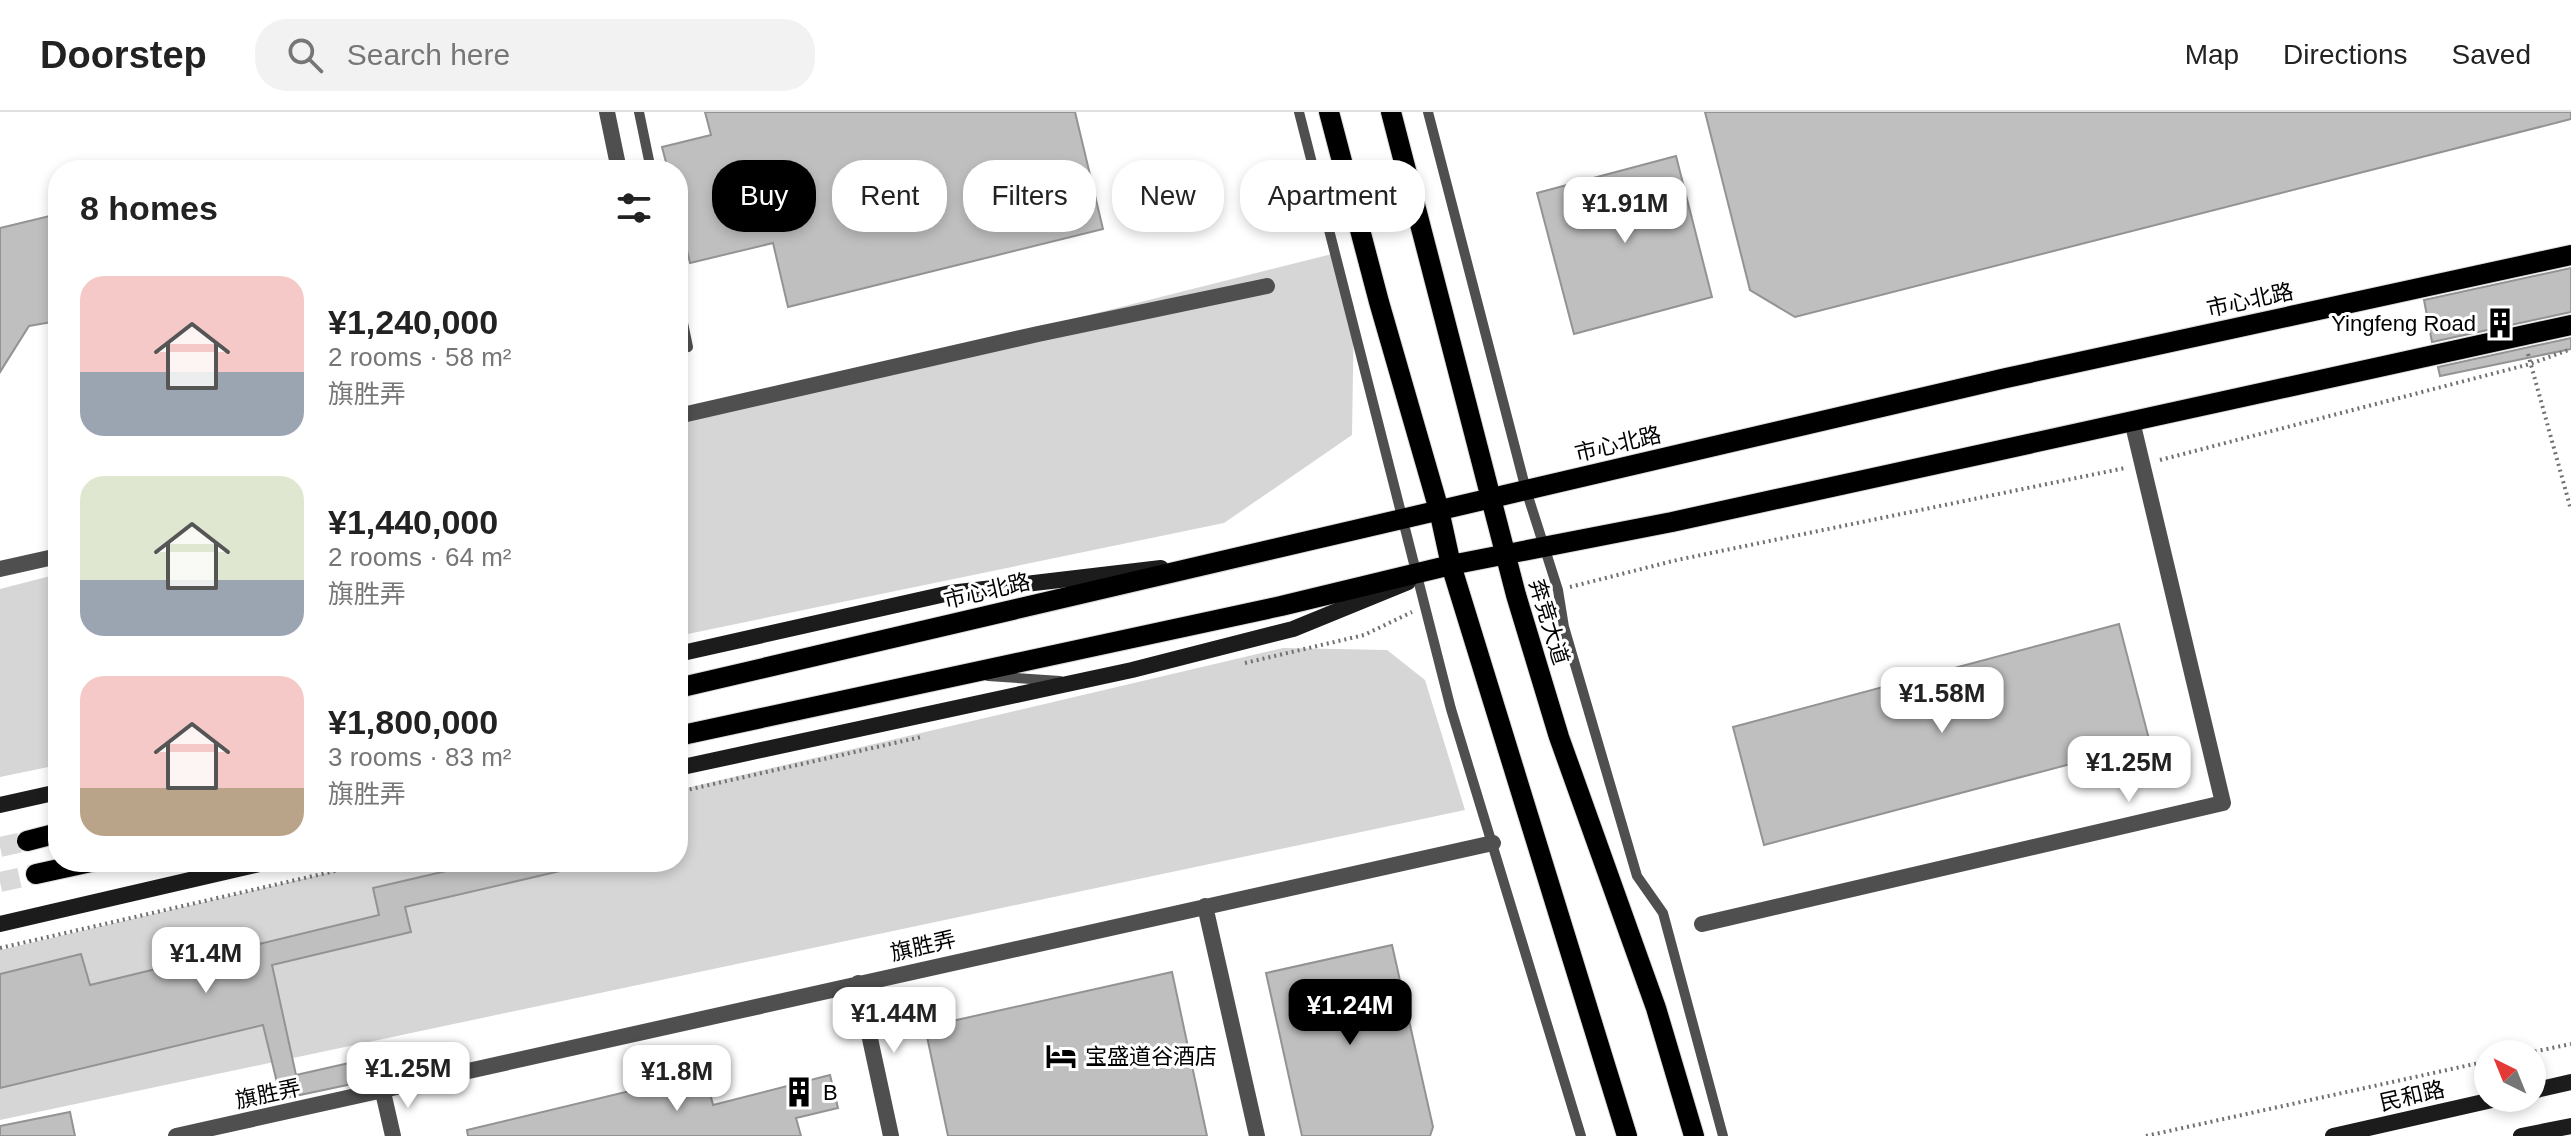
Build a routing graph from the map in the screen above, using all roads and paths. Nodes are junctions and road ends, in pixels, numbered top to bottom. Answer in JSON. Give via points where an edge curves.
{"nodes":[{"id":1,"x":607,"y":112,"type":"edge"},
{"id":2,"x":639,"y":112,"type":"edge"},
{"id":3,"x":1299,"y":112,"type":"edge"},
{"id":4,"x":1329,"y":112,"type":"edge"},
{"id":5,"x":1391,"y":112,"type":"edge"},
{"id":6,"x":1428,"y":112,"type":"edge"},
{"id":7,"x":617,"y":160,"type":"edge"},
{"id":8,"x":649,"y":160,"type":"edge"},
{"id":9,"x":2569,"y":254,"type":"edge"},
{"id":10,"x":1267,"y":286,"type":"dead end"},
{"id":11,"x":2571,"y":325,"type":"edge"},
{"id":12,"x":2523,"y":336,"type":"junction"},
{"id":13,"x":2571,"y":349,"type":"edge"},
{"id":14,"x":2530,"y":364,"type":"junction"},
{"id":15,"x":688,"y":414,"type":"edge"},
{"id":16,"x":2132,"y":421,"type":"junction"},
{"id":17,"x":2142,"y":465,"type":"junction"},
{"id":18,"x":1526,"y":490,"type":"junction"},
{"id":19,"x":1490,"y":498,"type":"junction"},
{"id":20,"x":1439,"y":510,"type":"junction"},
{"id":21,"x":2571,"y":510,"type":"edge"},
{"id":22,"x":1403,"y":518,"type":"junction"},
{"id":23,"x":1544,"y":547,"type":"junction"},
{"id":24,"x":1504,"y":554,"type":"junction"},
{"id":25,"x":48,"y":558,"type":"edge"},
{"id":26,"x":1230,"y":559,"type":"junction"},
{"id":27,"x":1451,"y":565,"type":"junction"},
{"id":28,"x":0,"y":569,"type":"edge"},
{"id":29,"x":1418,"y":575,"type":"junction"},
{"id":30,"x":1558,"y":590,"type":"junction"},
{"id":31,"x":688,"y":652,"type":"edge"},
{"id":32,"x":966,"y":674,"type":"junction"},
{"id":33,"x":1075,"y":682,"type":"junction"},
{"id":34,"x":688,"y":686,"type":"edge"},
{"id":35,"x":688,"y":734,"type":"edge"},
{"id":36,"x":688,"y":766,"type":"edge"},
{"id":37,"x":48,"y":794,"type":"edge"},
{"id":38,"x":0,"y":805,"type":"edge"},
{"id":39,"x":48,"y":836,"type":"edge"},
{"id":40,"x":27,"y":841,"type":"tunnel mouth"},
{"id":41,"x":1493,"y":843,"type":"junction"},
{"id":42,"x":48,"y":871,"type":"edge"},
{"id":43,"x":225,"y":872,"type":"edge"},
{"id":44,"x":331,"y":872,"type":"edge"},
{"id":45,"x":36,"y":874,"type":"tunnel mouth"},
{"id":46,"x":1205,"y":906,"type":"junction"},
{"id":47,"x":0,"y":924,"type":"edge"},
{"id":48,"x":1702,"y":924,"type":"dead end"},
{"id":49,"x":0,"y":948,"type":"edge"},
{"id":50,"x":858,"y":983,"type":"junction"},
{"id":51,"x":2571,"y":1044,"type":"edge"},
{"id":52,"x":2546,"y":1049,"type":"edge"},
{"id":53,"x":2474,"y":1064,"type":"edge"},
{"id":54,"x":2571,"y":1082,"type":"edge"},
{"id":55,"x":2546,"y":1088,"type":"edge"},
{"id":56,"x":383,"y":1092,"type":"junction"},
{"id":57,"x":2474,"y":1104,"type":"edge"},
{"id":58,"x":2571,"y":1126,"type":"edge"},
{"id":59,"x":176,"y":1136,"type":"edge"},
{"id":60,"x":393,"y":1136,"type":"edge"},
{"id":61,"x":891,"y":1136,"type":"edge"},
{"id":62,"x":1257,"y":1136,"type":"edge"},
{"id":63,"x":1581,"y":1136,"type":"edge"},
{"id":64,"x":1627,"y":1136,"type":"edge"},
{"id":65,"x":1694,"y":1136,"type":"edge"},
{"id":66,"x":1723,"y":1136,"type":"edge"},
{"id":67,"x":2146,"y":1136,"type":"edge"},
{"id":68,"x":2333,"y":1136,"type":"edge"},
{"id":69,"x":2521,"y":1136,"type":"edge"}],
"edges":[{"from":1,"to":7,"type":"street"},
{"from":2,"to":8,"type":"lane"},
{"from":3,"to":22,"type":"lane"},
{"from":4,"to":20,"type":"main road"},
{"from":5,"to":19,"type":"main road","name":"奔竞大道"},
{"from":6,"to":18,"type":"lane"},
{"from":9,"to":18,"type":"main road","name":"市心北路"},
{"from":10,"to":15,"type":"street"},
{"from":11,"to":12,"type":"main road"},
{"from":12,"to":14,"type":"path"},
{"from":12,"to":16,"type":"main road"},
{"from":13,"to":14,"type":"path"},
{"from":14,"to":17,"type":"path"},
{"from":14,"to":21,"type":"path"},
{"from":16,"to":17,"type":"street"},
{"from":16,"to":23,"type":"main road"},
{"from":17,"to":30,"type":"path","via":[[1677,560]]},
{"from":17,"to":48,"type":"street","via":[[2223,803]]},
{"from":18,"to":19,"type":"main road","name":"市心北路"},
{"from":18,"to":23,"type":"lane"},
{"from":19,"to":20,"type":"main road","name":"市心北路"},
{"from":19,"to":24,"type":"main road","name":"奔竞大道"},
{"from":20,"to":22,"type":"main road","name":"市心北路"},
{"from":20,"to":27,"type":"main road"},
{"from":22,"to":26,"type":"main road","name":"市心北路"},
{"from":22,"to":29,"type":"lane"},
{"from":23,"to":24,"type":"main road"},
{"from":23,"to":30,"type":"lane"},
{"from":24,"to":27,"type":"main road"},
{"from":24,"to":65,"type":"main road","name":"奔竞大道","via":[[1559,737],[1656,1008]]},
{"from":25,"to":28,"type":"street"},
{"from":26,"to":31,"type":"main road","via":[[950,593]]},
{"from":26,"to":34,"type":"main road","name":"市心北路"},
{"from":27,"to":29,"type":"main road"},
{"from":27,"to":64,"type":"main road"},
{"from":29,"to":32,"type":"main road"},
{"from":29,"to":33,"type":"main road","via":[[1293,629]]},
{"from":29,"to":41,"type":"lane","via":[[1451,709]]},
{"from":30,"to":66,"type":"lane","via":[[1564,627],[1637,876],[1663,913]]},
{"from":32,"to":33,"type":"lane"},
{"from":32,"to":35,"type":"main road"},
{"from":33,"to":36,"type":"main road"},
{"from":37,"to":38,"type":"main road"},
{"from":39,"to":40,"type":"main road"},
{"from":41,"to":46,"type":"street","name":"旗胜弄"},
{"from":41,"to":63,"type":"lane"},
{"from":42,"to":45,"type":"main road"},
{"from":43,"to":47,"type":"main road"},
{"from":44,"to":49,"type":"path"},
{"from":46,"to":50,"type":"street","name":"旗胜弄"},
{"from":46,"to":62,"type":"street"},
{"from":50,"to":56,"type":"street","name":"旗胜弄"},
{"from":50,"to":61,"type":"street"},
{"from":51,"to":52,"type":"path"},
{"from":53,"to":67,"type":"path"},
{"from":54,"to":55,"type":"main road"},
{"from":56,"to":59,"type":"street","name":"旗胜弄"},
{"from":56,"to":60,"type":"street"},
{"from":57,"to":68,"type":"main road","name":"民和路"},
{"from":58,"to":69,"type":"main road"}]}
